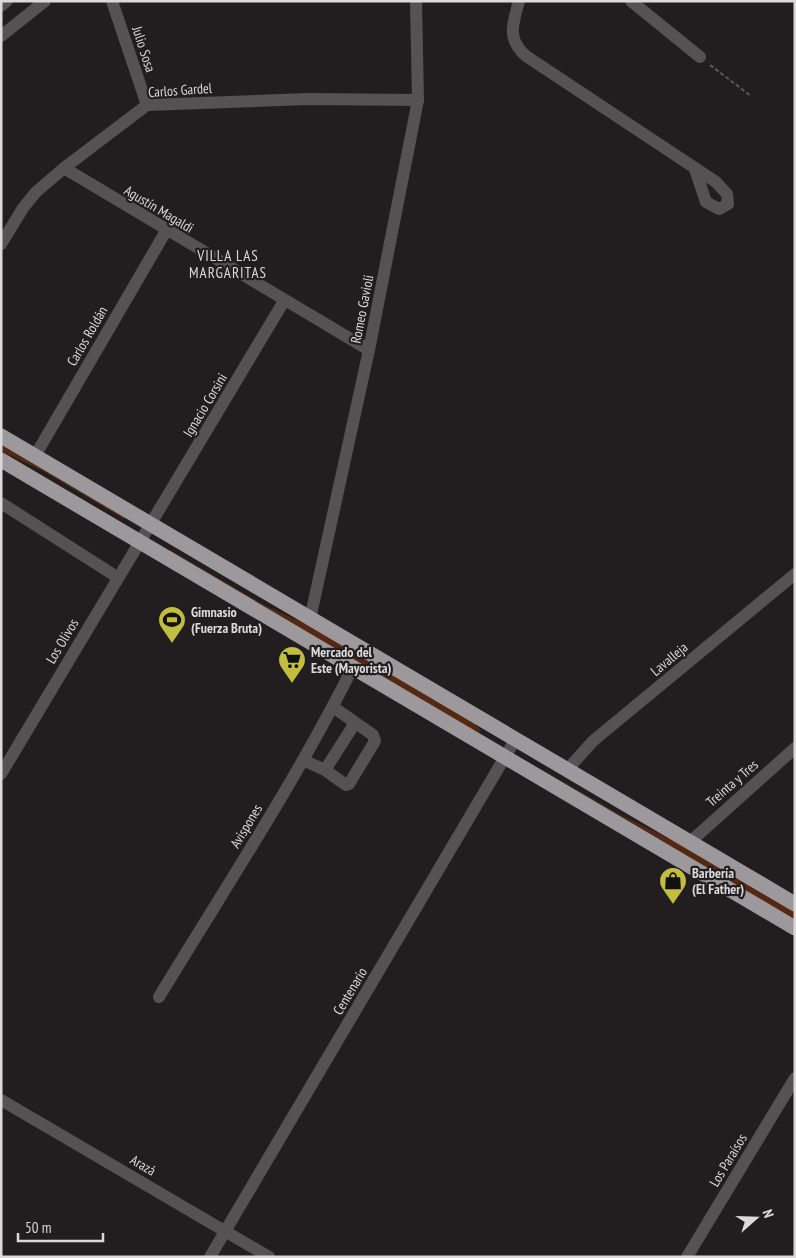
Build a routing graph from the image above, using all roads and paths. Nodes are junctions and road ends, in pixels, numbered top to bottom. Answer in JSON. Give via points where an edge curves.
{"nodes":[{"id":1,"x":7,"y":1,"type":"edge"},
{"id":2,"x":45,"y":1,"type":"edge"},
{"id":3,"x":112,"y":1,"type":"edge"},
{"id":4,"x":416,"y":1,"type":"edge"},
{"id":5,"x":519,"y":1,"type":"edge"},
{"id":6,"x":631,"y":1,"type":"edge"},
{"id":7,"x":1,"y":6,"type":"edge"},
{"id":8,"x":1,"y":36,"type":"edge"},
{"id":9,"x":700,"y":57,"type":"joint"},
{"id":10,"x":751,"y":96,"type":"dead end"},
{"id":11,"x":418,"y":100,"type":"junction"},
{"id":12,"x":147,"y":105,"type":"junction"},
{"id":13,"x":64,"y":168,"type":"junction"},
{"id":14,"x":695,"y":169,"type":"dead end"},
{"id":15,"x":166,"y":231,"type":"junction"},
{"id":16,"x":1,"y":244,"type":"edge"},
{"id":17,"x":284,"y":301,"type":"junction"},
{"id":18,"x":368,"y":350,"type":"junction"},
{"id":19,"x":1,"y":436,"type":"edge"},
{"id":20,"x":35,"y":456,"type":"junction"},
{"id":21,"x":1,"y":460,"type":"edge"},
{"id":22,"x":1,"y":504,"type":"edge"},
{"id":23,"x":151,"y":526,"type":"junction"},
{"id":24,"x":140,"y":541,"type":"junction"},
{"id":25,"x":795,"y":574,"type":"edge"},
{"id":26,"x":117,"y":577,"type":"junction"},
{"id":27,"x":310,"y":619,"type":"junction"},
{"id":28,"x":353,"y":668,"type":"junction"},
{"id":29,"x":333,"y":707,"type":"junction"},
{"id":30,"x":355,"y":723,"type":"junction"},
{"id":31,"x":515,"y":740,"type":"junction"},
{"id":32,"x":795,"y":748,"type":"edge"},
{"id":33,"x":505,"y":757,"type":"junction"},
{"id":34,"x":303,"y":760,"type":"junction"},
{"id":35,"x":325,"y":770,"type":"junction"},
{"id":36,"x":567,"y":770,"type":"junction"},
{"id":37,"x":1,"y":774,"type":"edge"},
{"id":38,"x":690,"y":842,"type":"junction"},
{"id":39,"x":795,"y":904,"type":"edge"},
{"id":40,"x":795,"y":928,"type":"edge"},
{"id":41,"x":159,"y":997,"type":"dead end"},
{"id":42,"x":795,"y":1078,"type":"edge"},
{"id":43,"x":1,"y":1100,"type":"edge"},
{"id":44,"x":225,"y":1231,"type":"junction"},
{"id":45,"x":210,"y":1257,"type":"edge"},
{"id":46,"x":269,"y":1257,"type":"edge"},
{"id":47,"x":687,"y":1257,"type":"edge"}],
"edges":[{"from":1,"to":7,"type":"street"},
{"from":2,"to":8,"type":"street"},
{"from":3,"to":12,"type":"street","name":"Julio Sosa"},
{"from":4,"to":11,"type":"street","name":"Romeo Gavioli"},
{"from":5,"to":14,"type":"street","via":[[512,31],[518,50]]},
{"from":6,"to":9,"type":"street"},
{"from":9,"to":10,"type":"path"},
{"from":11,"to":12,"type":"street","name":"Carlos Gardel","via":[[307,99]]},
{"from":11,"to":18,"type":"street","name":"Romeo Gavioli"},
{"from":12,"to":13,"type":"street","name":"Carlos Gardel"},
{"from":13,"to":15,"type":"street","name":"Agustín Magaldi"},
{"from":13,"to":16,"type":"street","name":"Carlos Gardel","via":[[22,208]]},
{"from":15,"to":17,"type":"street","name":"Agustín Magaldi"},
{"from":15,"to":20,"type":"street","name":"Carlos Roldán"},
{"from":17,"to":18,"type":"street","name":"Agustín Magaldi"},
{"from":17,"to":23,"type":"street","name":"Ignacio Corsini"},
{"from":18,"to":27,"type":"street","name":"Romeo Gavioli"},
{"from":19,"to":20,"type":"highway"},
{"from":20,"to":23,"type":"highway"},
{"from":21,"to":24,"type":"highway"},
{"from":22,"to":26,"type":"street"},
{"from":23,"to":24,"type":"street","name":"Los Olivos"},
{"from":23,"to":27,"type":"highway"},
{"from":24,"to":26,"type":"street","name":"Los Olivos"},
{"from":24,"to":28,"type":"highway"},
{"from":25,"to":36,"type":"street","name":"Lavalleja","via":[[593,742]]},
{"from":26,"to":37,"type":"street","name":"Los Olivos"},
{"from":27,"to":31,"type":"highway"},
{"from":28,"to":29,"type":"street","name":"Avispones"},
{"from":28,"to":33,"type":"highway"},
{"from":29,"to":30,"type":"street"},
{"from":29,"to":34,"type":"street","name":"Avispones"},
{"from":30,"to":35,"type":"street"},
{"from":30,"to":35,"type":"street","via":[[373,735],[375,741],[351,783],[346,785]]},
{"from":31,"to":33,"type":"street","name":"Centenario"},
{"from":31,"to":36,"type":"highway"},
{"from":32,"to":38,"type":"street","name":"Treinta y Tres"},
{"from":33,"to":40,"type":"highway"},
{"from":33,"to":44,"type":"street","name":"Centenario"},
{"from":34,"to":35,"type":"street"},
{"from":34,"to":41,"type":"street","name":"Avispones"},
{"from":36,"to":38,"type":"highway"},
{"from":38,"to":39,"type":"highway"},
{"from":42,"to":47,"type":"street","name":"Los Paraísos"},
{"from":43,"to":44,"type":"street","name":"Arazá"},
{"from":44,"to":45,"type":"street","name":"Centenario"},
{"from":44,"to":46,"type":"street","name":"Arazá"}]}
